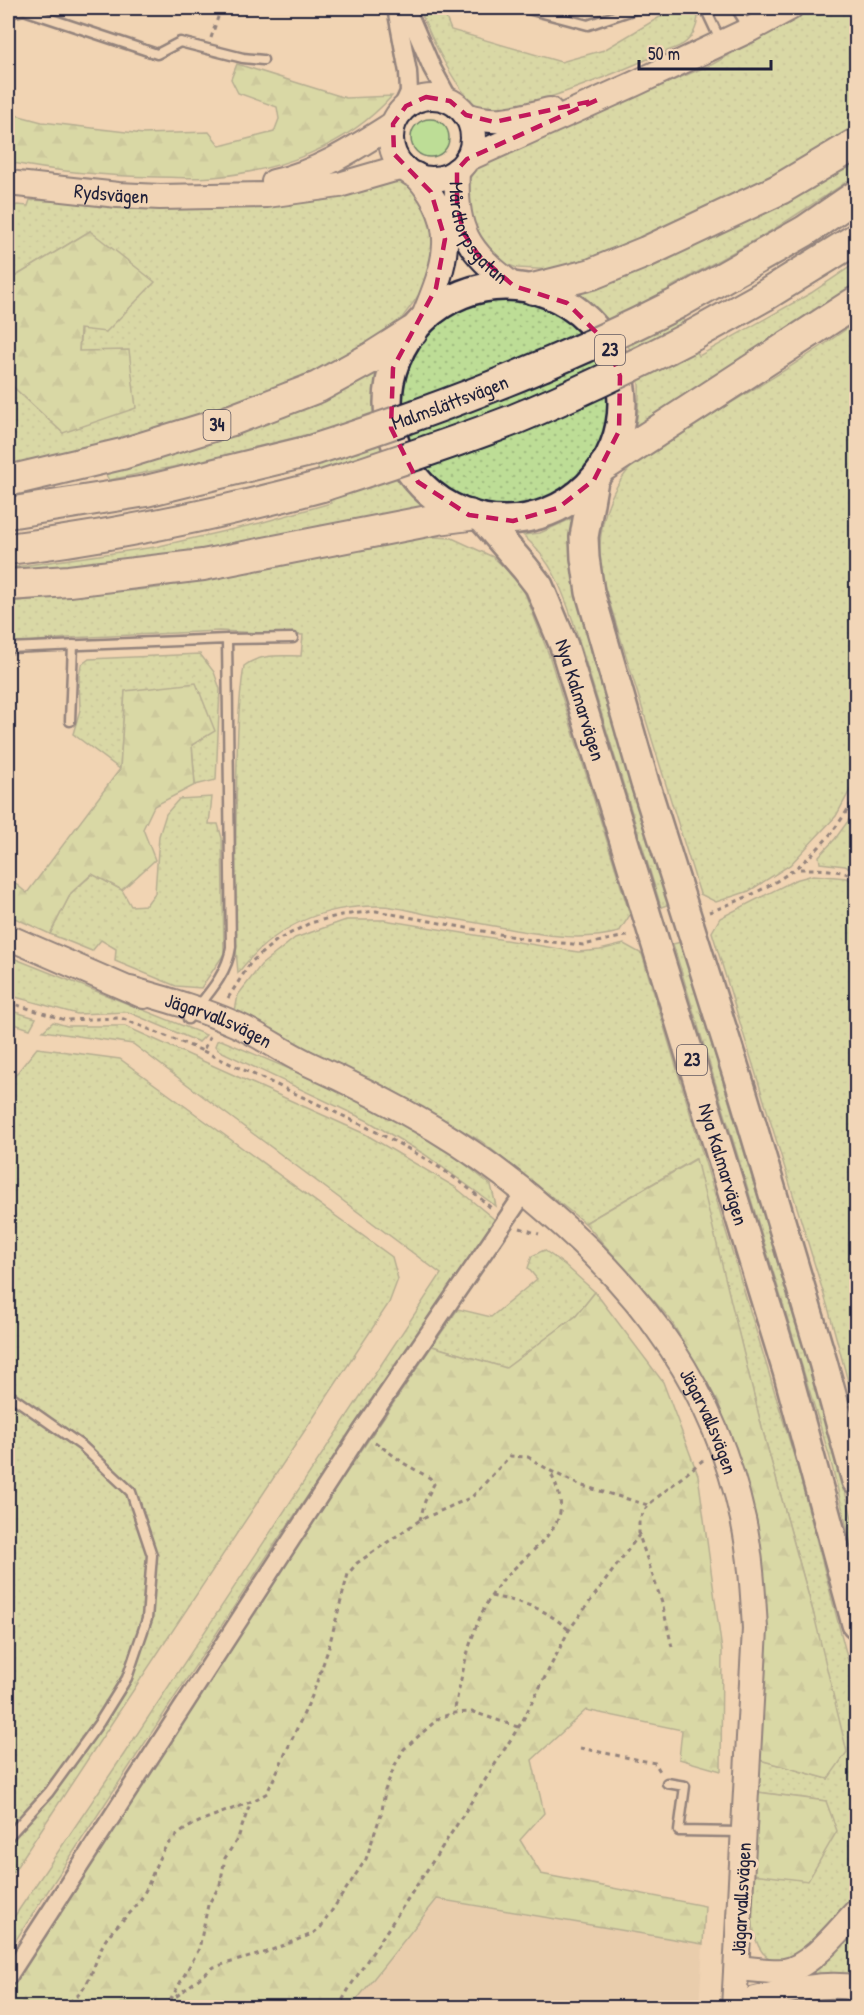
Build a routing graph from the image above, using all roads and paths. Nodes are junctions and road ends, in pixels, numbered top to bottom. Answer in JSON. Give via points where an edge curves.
{"nodes":[{"id":1,"x":221,"y":8,"type":"edge"},
{"id":2,"x":396,"y":8,"type":"edge"},
{"id":3,"x":406,"y":8,"type":"edge"},
{"id":4,"x":524,"y":8,"type":"edge"},
{"id":5,"x":638,"y":8,"type":"edge"},
{"id":6,"x":705,"y":8,"type":"edge"},
{"id":7,"x":736,"y":8,"type":"edge"},
{"id":8,"x":790,"y":8,"type":"edge"},
{"id":9,"x":8,"y":13,"type":"edge"},
{"id":10,"x":749,"y":30,"type":"junction"},
{"id":11,"x":722,"y":43,"type":"junction"},
{"id":12,"x":207,"y":48,"type":"junction"},
{"id":13,"x":262,"y":60,"type":"dead end"},
{"id":14,"x":597,"y":100,"type":"junction"},
{"id":15,"x":458,"y":108,"type":"junction"},
{"id":16,"x":396,"y":118,"type":"junction"},
{"id":17,"x":856,"y":144,"type":"edge"},
{"id":18,"x":462,"y":165,"type":"junction"},
{"id":19,"x":410,"y":172,"type":"junction"},
{"id":20,"x":8,"y":183,"type":"edge"},
{"id":21,"x":213,"y":195,"type":"junction"},
{"id":22,"x":856,"y":196,"type":"edge"},
{"id":23,"x":856,"y":239,"type":"edge"},
{"id":24,"x":524,"y":288,"type":"junction"},
{"id":25,"x":856,"y":302,"type":"edge"},
{"id":26,"x":417,"y":326,"type":"junction"},
{"id":27,"x":600,"y":472,"type":"junction"},
{"id":28,"x":8,"y":481,"type":"edge"},
{"id":29,"x":8,"y":513,"type":"edge"},
{"id":30,"x":475,"y":517,"type":"junction"},
{"id":31,"x":8,"y":549,"type":"edge"},
{"id":32,"x":8,"y":585,"type":"edge"},
{"id":33,"x":293,"y":638,"type":"dead end"},
{"id":34,"x":227,"y":639,"type":"junction"},
{"id":35,"x":73,"y":645,"type":"junction"},
{"id":36,"x":8,"y":648,"type":"edge"},
{"id":37,"x":70,"y":721,"type":"dead end"},
{"id":38,"x":856,"y":795,"type":"edge"},
{"id":39,"x":798,"y":869,"type":"junction"},
{"id":40,"x":856,"y":877,"type":"edge"},
{"id":41,"x":707,"y":913,"type":"dead end"},
{"id":42,"x":635,"y":935,"type":"dead end"},
{"id":43,"x":8,"y":937,"type":"edge"},
{"id":44,"x":8,"y":1002,"type":"edge"},
{"id":45,"x":204,"y":1025,"type":"junction"},
{"id":46,"x":525,"y":1192,"type":"junction"},
{"id":47,"x":506,"y":1220,"type":"junction"},
{"id":48,"x":546,"y":1236,"type":"dead end"},
{"id":49,"x":8,"y":1394,"type":"edge"},
{"id":50,"x":361,"y":1432,"type":"junction"},
{"id":51,"x":707,"y":1458,"type":"dead end"},
{"id":52,"x":549,"y":1470,"type":"junction"},
{"id":53,"x":856,"y":1481,"type":"edge"},
{"id":54,"x":648,"y":1505,"type":"junction"},
{"id":55,"x":420,"y":1520,"type":"junction"},
{"id":56,"x":639,"y":1535,"type":"junction"},
{"id":57,"x":491,"y":1596,"type":"junction"},
{"id":58,"x":856,"y":1624,"type":"edge"},
{"id":59,"x":569,"y":1630,"type":"junction"},
{"id":60,"x":672,"y":1647,"type":"dead end"},
{"id":61,"x":454,"y":1713,"type":"junction"},
{"id":62,"x":518,"y":1727,"type":"junction"},
{"id":63,"x":580,"y":1748,"type":"dead end"},
{"id":64,"x":667,"y":1783,"type":"joint"},
{"id":65,"x":250,"y":1803,"type":"junction"},
{"id":66,"x":745,"y":1833,"type":"junction"},
{"id":67,"x":8,"y":1837,"type":"edge"},
{"id":68,"x":856,"y":1912,"type":"edge"},
{"id":69,"x":737,"y":1968,"type":"junction"},
{"id":70,"x":8,"y":1977,"type":"edge"},
{"id":71,"x":856,"y":1988,"type":"edge"},
{"id":72,"x":169,"y":2002,"type":"junction"},
{"id":73,"x":734,"y":2006,"type":"edge"},
{"id":74,"x":62,"y":2007,"type":"edge"},
{"id":75,"x":166,"y":2007,"type":"edge"},
{"id":76,"x":338,"y":2007,"type":"edge"}],
"edges":[{"from":1,"to":12,"type":"path"},
{"from":2,"to":16,"type":"street","via":[[409,92]]},
{"from":3,"to":15,"type":"street","via":[[432,68]]},
{"from":4,"to":5,"type":"lane","via":[[588,26]]},
{"from":6,"to":11,"type":"lane"},
{"from":7,"to":10,"type":"lane"},
{"from":8,"to":10,"type":"street"},
{"from":9,"to":12,"type":"lane","via":[[24,10],[157,54],[180,42]]},
{"from":10,"to":11,"type":"street"},
{"from":11,"to":14,"type":"street"},
{"from":12,"to":13,"type":"lane"},
{"from":14,"to":15,"type":"street","via":[[494,122],[479,120]]},
{"from":14,"to":18,"type":"street"},
{"from":15,"to":16,"type":"street","via":[[438,97],[426,97],[412,102]]},
{"from":15,"to":18,"type":"street","via":[[473,135]]},
{"from":16,"to":19,"type":"street","via":[[392,147],[399,162]]},
{"from":16,"to":21,"type":"street","name":"Rydsvägen","via":[[342,156],[315,169],[289,179]]},
{"from":17,"to":24,"type":"highway","via":[[780,189],[646,252],[592,274]]},
{"from":18,"to":19,"type":"street","via":[[438,178]]},
{"from":18,"to":24,"type":"street","name":"Mårdtorpsgatan","via":[[457,202],[463,232],[478,256]]},
{"from":19,"to":21,"type":"street","name":"Rydsvägen","via":[[391,170],[339,185],[267,195]]},
{"from":19,"to":26,"type":"street","name":"Mårdtorpsgatan","via":[[431,192],[439,208],[445,239],[442,272]]},
{"from":20,"to":21,"type":"street","name":"Rydsvägen","via":[[118,195]]},
{"from":22,"to":29,"type":"highway","name":"Malmslättsvägen","bridge":true,"via":[[805,231],[612,337],[403,422],[310,451],[146,491]]},
{"from":23,"to":31,"type":"highway","name":"Malmslättsvägen","bridge":true,"via":[[764,296],[626,370],[514,419],[420,454],[239,508],[157,526]]},
{"from":24,"to":26,"type":"main road","name":"Nya Kalmarvägen","number":"23","via":[[489,287],[465,293],[442,304]]},
{"from":24,"to":27,"type":"main road","name":"Nya Kalmarvägen","number":"23","via":[[559,299],[582,314],[595,327],[614,359],[620,376],[622,413],[619,431]]},
{"from":25,"to":27,"type":"highway"},
{"from":26,"to":28,"type":"highway","number":"34","via":[[371,358],[318,387],[240,417],[122,454]]},
{"from":26,"to":30,"type":"main road","name":"Nya Kalmarvägen","number":"23","via":[[397,359],[389,388],[394,438],[418,482],[450,507]]},
{"from":27,"to":30,"type":"main road","name":"Nya Kalmarvägen","number":"23","via":[[571,501],[544,514],[513,520]]},
{"from":27,"to":53,"type":"main road","name":"Nya Kalmarvägen","number":"23","via":[[584,537],[590,592],[804,1296]]},
{"from":30,"to":32,"type":"highway","via":[[438,519],[202,565]]},
{"from":30,"to":58,"type":"main road","name":"Nya Kalmarvägen","number":"23","via":[[539,586],[564,646],[784,1360]]},
{"from":33,"to":34,"type":"lane"},
{"from":34,"to":35,"type":"lane"},
{"from":34,"to":45,"type":"lane","via":[[231,947]]},
{"from":35,"to":36,"type":"lane"},
{"from":35,"to":37,"type":"lane"},
{"from":38,"to":39,"type":"path","via":[[835,829]]},
{"from":39,"to":40,"type":"path","via":[[830,869]]},
{"from":39,"to":41,"type":"path","via":[[761,891]]},
{"from":42,"to":45,"type":"path","via":[[583,945],[531,940],[376,911],[341,915],[310,922],[276,941],[251,962]]},
{"from":43,"to":45,"type":"street","name":"Jägarvallsvägen"},
{"from":44,"to":45,"type":"path","via":[[65,1020],[121,1018]]},
{"from":45,"to":46,"type":"street","name":"Jägarvallsvägen","via":[[347,1081],[437,1130]]},
{"from":45,"to":47,"type":"path","via":[[420,1156]]},
{"from":46,"to":47,"type":"street"},
{"from":46,"to":66,"type":"street","name":"Jägarvallsvägen","via":[[603,1262],[650,1316],[691,1378],[722,1448],[743,1518],[753,1581],[755,1629]]},
{"from":47,"to":48,"type":"path","via":[[515,1227]]},
{"from":47,"to":50,"type":"street"},
{"from":49,"to":67,"type":"lane","via":[[82,1446],[131,1492],[152,1556],[147,1619],[127,1678],[49,1792]]},
{"from":50,"to":55,"type":"path","via":[[430,1478],[434,1484]]},
{"from":50,"to":70,"type":"street"},
{"from":51,"to":54,"type":"path"},
{"from":52,"to":54,"type":"path","via":[[579,1485]]},
{"from":52,"to":55,"type":"path","via":[[528,1457],[510,1456],[472,1497]]},
{"from":52,"to":57,"type":"path","via":[[561,1514]]},
{"from":54,"to":56,"type":"path","via":[[639,1520]]},
{"from":55,"to":65,"type":"path","via":[[357,1563],[348,1574],[312,1696],[267,1793]]},
{"from":56,"to":59,"type":"path"},
{"from":56,"to":60,"type":"path"},
{"from":57,"to":59,"type":"path","via":[[552,1615]]},
{"from":57,"to":61,"type":"path","via":[[463,1666]]},
{"from":59,"to":62,"type":"path"},
{"from":61,"to":62,"type":"path","via":[[472,1712]]},
{"from":61,"to":72,"type":"path","via":[[439,1718],[404,1749],[385,1790],[366,1859],[321,1927],[264,1953],[214,1967]]},
{"from":62,"to":76,"type":"path"},
{"from":63,"to":64,"type":"path","via":[[655,1763]]},
{"from":64,"to":66,"type":"lane","via":[[685,1786],[679,1832]]},
{"from":65,"to":72,"type":"path","via":[[238,1838],[225,1858],[220,1885],[208,1905],[199,1949]]},
{"from":65,"to":74,"type":"path","via":[[198,1824],[176,1836],[162,1851],[143,1896],[109,1934],[82,1991]]},
{"from":66,"to":69,"type":"street","name":"Jägarvallsvägen"},
{"from":68,"to":69,"type":"street","name":"Jägarvallsvägen","via":[[812,1957],[794,1968]]},
{"from":69,"to":73,"type":"street","name":"Jägarvallsvägen"},
{"from":71,"to":73,"type":"street","name":"Jägarvallsvägen","via":[[820,1987]]},
{"from":72,"to":75,"type":"path"}]}
